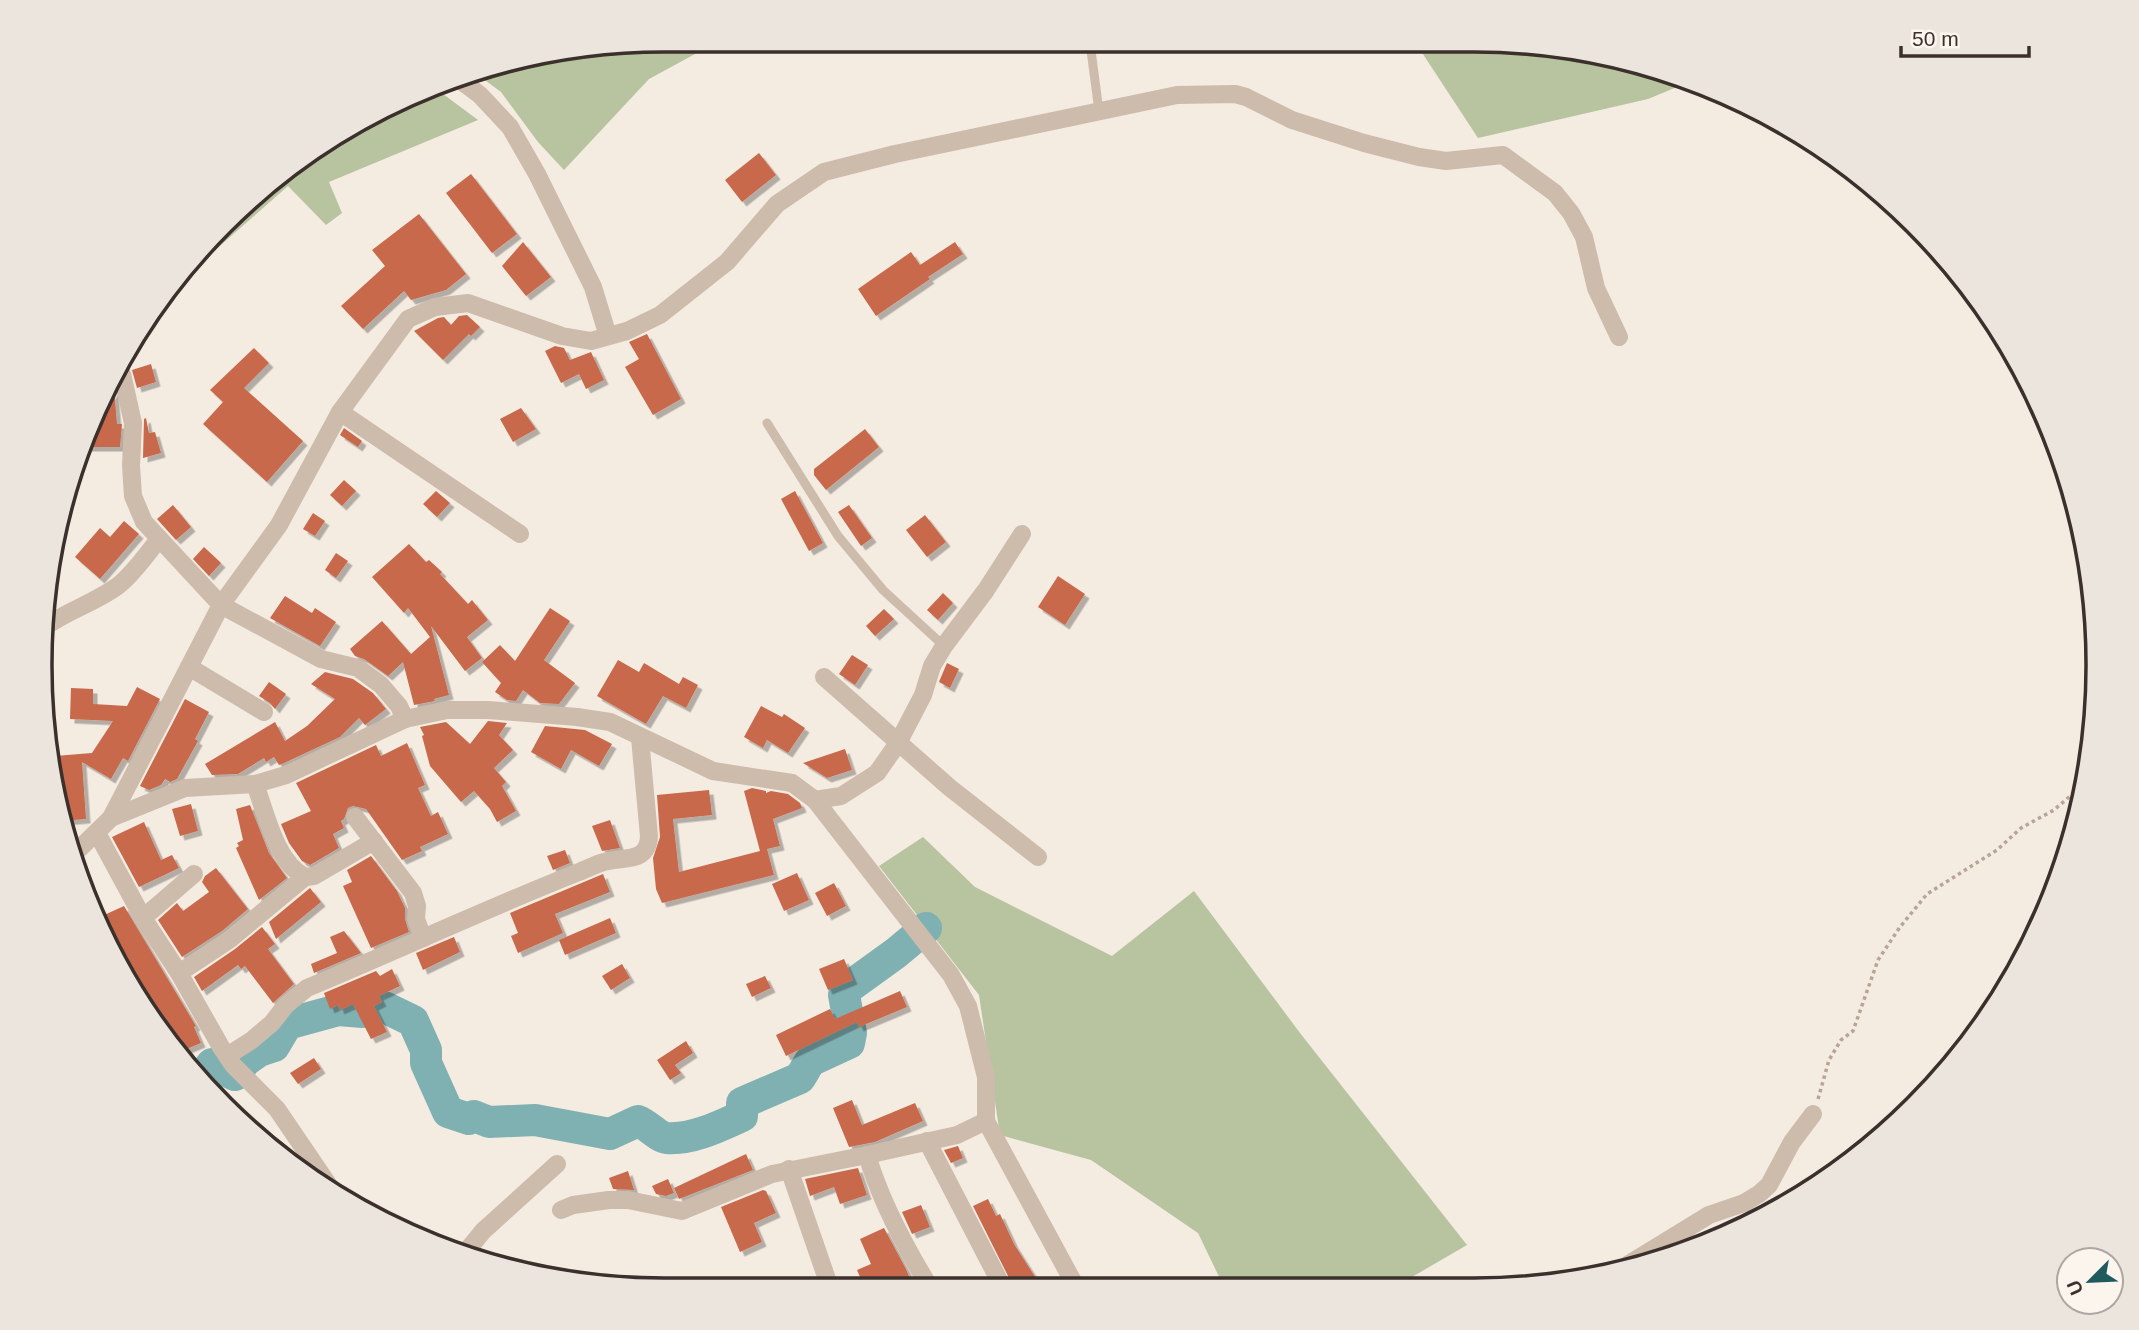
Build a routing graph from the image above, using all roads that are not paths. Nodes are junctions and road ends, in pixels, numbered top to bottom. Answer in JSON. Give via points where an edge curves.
{"nodes":[{"id":1,"x":1091,"y":52,"type":"edge"},
{"id":2,"x":467,"y":85,"type":"edge"},
{"id":3,"x":1099,"y":111,"type":"junction"},
{"id":4,"x":608,"y":336,"type":"junction"},
{"id":5,"x":1619,"y":337,"type":"dead end"},
{"id":6,"x":123,"y":380,"type":"edge"},
{"id":7,"x":340,"y":412,"type":"junction"},
{"id":8,"x":767,"y":423,"type":"dead end"},
{"id":9,"x":520,"y":534,"type":"dead end"},
{"id":10,"x":1022,"y":534,"type":"dead end"},
{"id":11,"x":159,"y":540,"type":"junction"},
{"id":12,"x":221,"y":606,"type":"junction"},
{"id":13,"x":55,"y":619,"type":"edge"},
{"id":14,"x":944,"y":646,"type":"junction"},
{"id":15,"x":189,"y":667,"type":"junction"},
{"id":16,"x":824,"y":677,"type":"dead end"},
{"id":17,"x":264,"y":712,"type":"dead end"},
{"id":18,"x":405,"y":719,"type":"junction"},
{"id":19,"x":640,"y":738,"type":"junction"},
{"id":20,"x":898,"y":743,"type":"junction"},
{"id":21,"x":255,"y":784,"type":"junction"},
{"id":22,"x":815,"y":800,"type":"junction"},
{"id":23,"x":355,"y":817,"type":"dead end"},
{"id":24,"x":111,"y":818,"type":"junction"},
{"id":25,"x":97,"y":833,"type":"junction"},
{"id":26,"x":374,"y":841,"type":"junction"},
{"id":27,"x":81,"y":848,"type":"edge"},
{"id":28,"x":1038,"y":857,"type":"dead end"},
{"id":29,"x":194,"y":874,"type":"dead end"},
{"id":30,"x":306,"y":877,"type":"junction"},
{"id":31,"x":143,"y":918,"type":"junction"},
{"id":32,"x":423,"y":938,"type":"junction"},
{"id":33,"x":179,"y":973,"type":"junction"},
{"id":34,"x":230,"y":1060,"type":"junction"},
{"id":35,"x":1813,"y":1114,"type":"road end"},
{"id":36,"x":986,"y":1121,"type":"junction"},
{"id":37,"x":927,"y":1141,"type":"junction"},
{"id":38,"x":867,"y":1155,"type":"junction"},
{"id":39,"x":557,"y":1164,"type":"dead end"},
{"id":40,"x":318,"y":1169,"type":"edge"},
{"id":41,"x":789,"y":1169,"type":"junction"},
{"id":42,"x":561,"y":1210,"type":"dead end"},
{"id":43,"x":471,"y":1246,"type":"edge"},
{"id":44,"x":1648,"y":1252,"type":"edge"},
{"id":45,"x":826,"y":1278,"type":"edge"},
{"id":46,"x":924,"y":1278,"type":"edge"},
{"id":47,"x":998,"y":1278,"type":"edge"},
{"id":48,"x":1071,"y":1278,"type":"edge"}],
"edges":[{"from":1,"to":3,"type":"lane"},
{"from":2,"to":4,"type":"street","via":[[510,127],[593,287]]},
{"from":3,"to":4,"type":"street","via":[[824,172],[777,204],[727,262],[660,315]]},
{"from":3,"to":5,"type":"street","via":[[1177,95],[1235,94],[1293,120],[1419,157],[1446,161],[1508,157],[1572,212],[1584,237],[1595,288]]},
{"from":4,"to":7,"type":"street","via":[[591,341],[562,336],[468,303],[435,307],[408,319]]},
{"from":6,"to":11,"type":"street","via":[[133,423],[133,496],[144,522]]},
{"from":7,"to":9,"type":"street"},
{"from":7,"to":12,"type":"street","via":[[279,526]]},
{"from":8,"to":14,"type":"lane","via":[[838,536],[883,590]]},
{"from":10,"to":14,"type":"street"},
{"from":11,"to":12,"type":"street"},
{"from":11,"to":13,"type":"street","via":[[122,583]]},
{"from":12,"to":15,"type":"street"},
{"from":12,"to":18,"type":"street","via":[[321,659],[358,668],[381,685]]},
{"from":14,"to":20,"type":"street"},
{"from":15,"to":17,"type":"street"},
{"from":15,"to":24,"type":"street"},
{"from":16,"to":20,"type":"street"},
{"from":18,"to":19,"type":"street","via":[[447,710],[577,717],[610,722]]},
{"from":18,"to":21,"type":"street","via":[[286,775]]},
{"from":19,"to":22,"type":"street","via":[[713,771],[792,783]]},
{"from":19,"to":32,"type":"street","via":[[649,836],[646,851],[606,861]]},
{"from":20,"to":22,"type":"street","via":[[877,773],[841,796]]},
{"from":20,"to":28,"type":"street"},
{"from":21,"to":24,"type":"street","via":[[185,788]]},
{"from":21,"to":30,"type":"street","via":[[278,844]]},
{"from":22,"to":36,"type":"street","via":[[957,985],[968,1006],[986,1077]]},
{"from":23,"to":26,"type":"street"},
{"from":24,"to":25,"type":"street"},
{"from":25,"to":27,"type":"street"},
{"from":25,"to":31,"type":"street"},
{"from":26,"to":30,"type":"street"},
{"from":26,"to":32,"type":"street","via":[[416,900]]},
{"from":29,"to":31,"type":"street"},
{"from":30,"to":33,"type":"street","via":[[229,940]]},
{"from":31,"to":33,"type":"street"},
{"from":32,"to":34,"type":"street","via":[[307,988]]},
{"from":33,"to":34,"type":"street"},
{"from":34,"to":40,"type":"street","via":[[277,1109]]},
{"from":35,"to":44,"type":"street","via":[[1759,1194],[1709,1215]]},
{"from":36,"to":37,"type":"street","via":[[957,1135]]},
{"from":36,"to":48,"type":"street"},
{"from":37,"to":38,"type":"street"},
{"from":37,"to":47,"type":"street"},
{"from":38,"to":41,"type":"street"},
{"from":38,"to":46,"type":"street","via":[[878,1189]]},
{"from":39,"to":43,"type":"street"},
{"from":41,"to":42,"type":"street","via":[[682,1211],[628,1200]]},
{"from":41,"to":45,"type":"street"}]}
